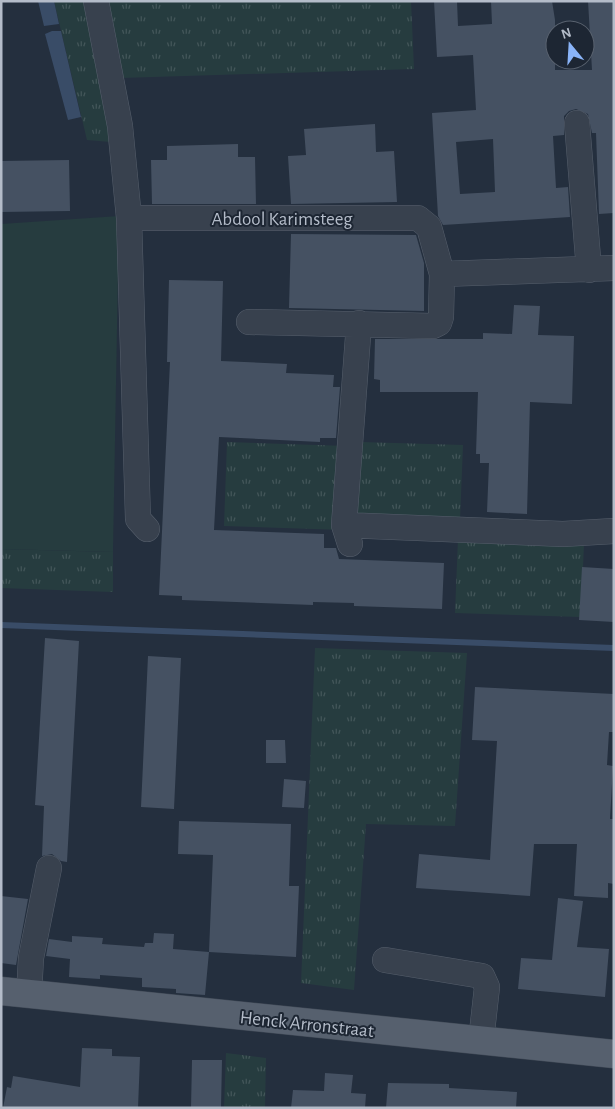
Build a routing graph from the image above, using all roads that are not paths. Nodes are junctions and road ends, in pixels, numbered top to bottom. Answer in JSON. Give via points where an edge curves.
{"nodes":[{"id":1,"x":96,"y":1,"type":"edge"},
{"id":2,"x":577,"y":123,"type":"dead end"},
{"id":3,"x":129,"y":218,"type":"junction"},
{"id":4,"x":614,"y":268,"type":"edge"},
{"id":5,"x":589,"y":270,"type":"junction"},
{"id":6,"x":442,"y":274,"type":"junction"},
{"id":7,"x":249,"y":322,"type":"dead end"},
{"id":8,"x":360,"y":323,"type":"junction"},
{"id":9,"x":147,"y":529,"type":"dead end"},
{"id":10,"x":614,"y":531,"type":"edge"},
{"id":11,"x":49,"y":868,"type":"dead end"},
{"id":12,"x":385,"y":960,"type":"dead end"},
{"id":13,"x":1,"y":991,"type":"edge"},
{"id":14,"x":28,"y":994,"type":"junction"},
{"id":15,"x":481,"y":1041,"type":"junction"},
{"id":16,"x":614,"y":1054,"type":"edge"}],
"edges":[{"from":1,"to":3,"type":"street","via":[[120,126]]},
{"from":2,"to":5,"type":"street"},
{"from":3,"to":6,"type":"street","name":"Abdool Karimsteeg","via":[[418,218],[429,227]]},
{"from":3,"to":9,"type":"street","via":[[138,519]]},
{"from":4,"to":5,"type":"street"},
{"from":5,"to":6,"type":"street"},
{"from":6,"to":8,"type":"street","name":"Abdool Karimsteeg","via":[[439,323],[433,326]]},
{"from":7,"to":8,"type":"street"},
{"from":8,"to":10,"type":"street","via":[[347,534]]},
{"from":11,"to":14,"type":"street","via":[[31,958]]},
{"from":12,"to":15,"type":"street","via":[[484,978],[487,987]]},
{"from":13,"to":14,"type":"main road","name":"Henck Arronstraat"},
{"from":14,"to":15,"type":"main road","name":"Henck Arronstraat"},
{"from":15,"to":16,"type":"main road","name":"Henck Arronstraat"}]}
